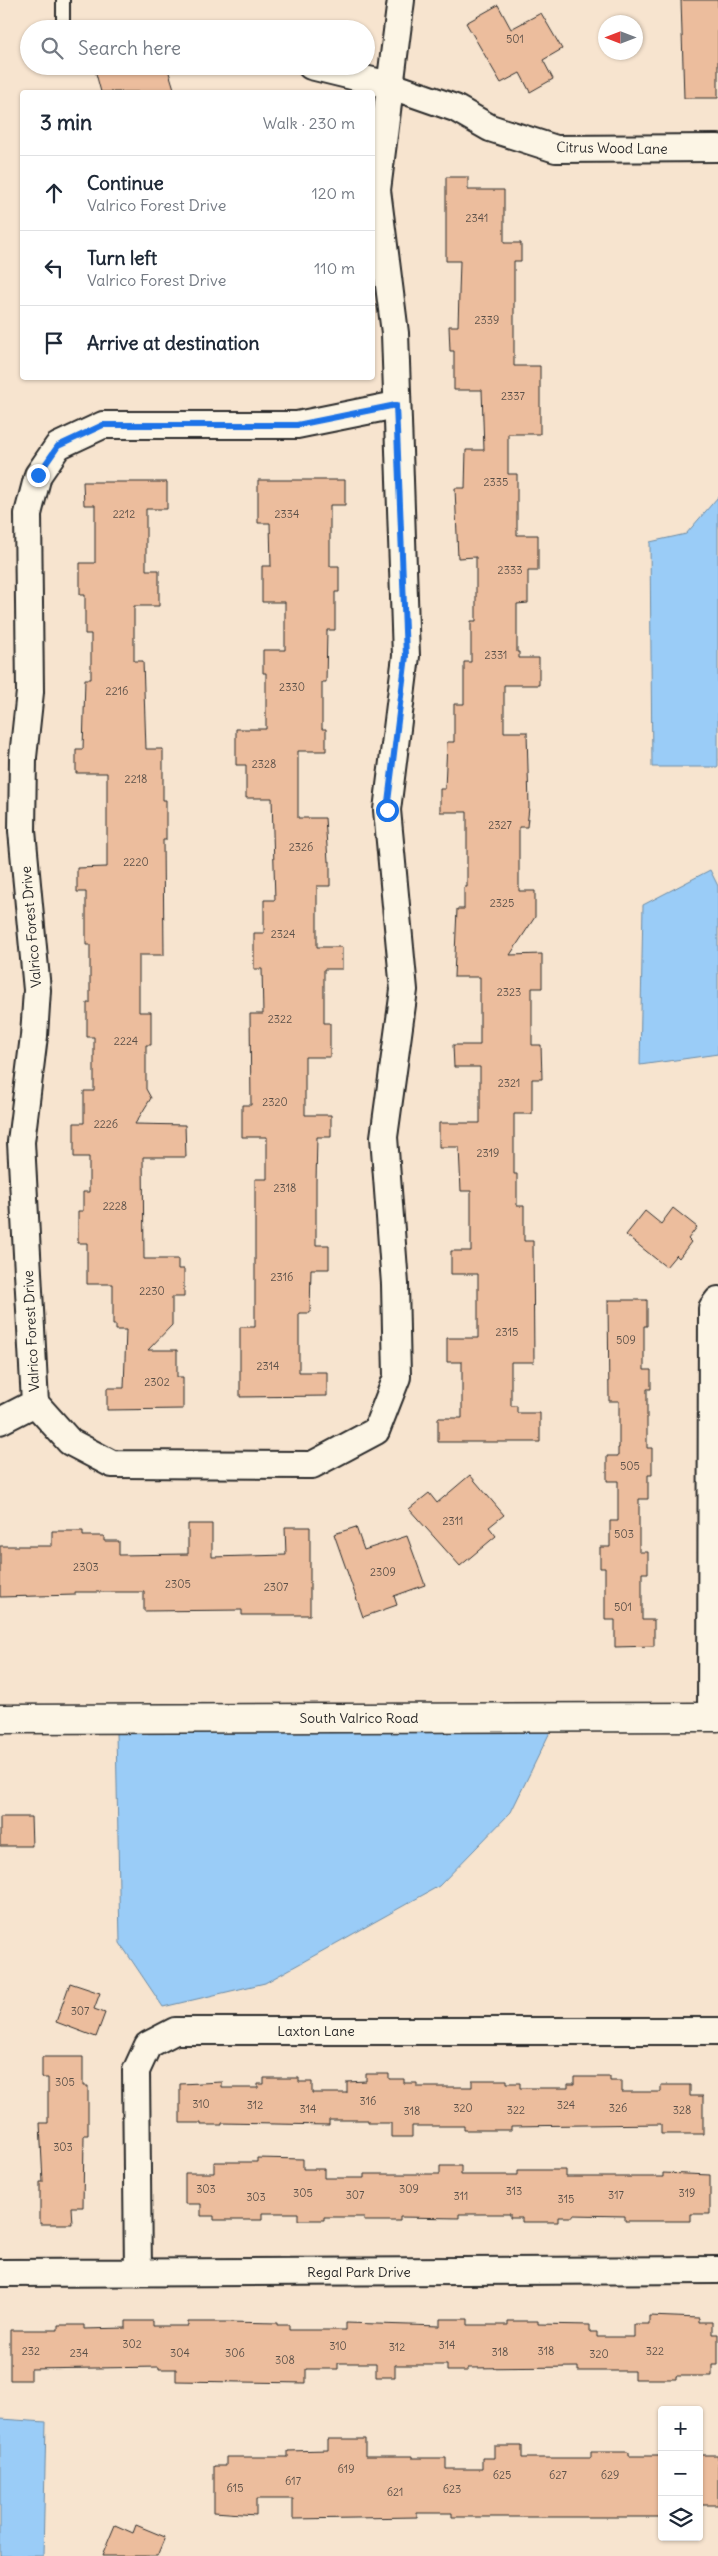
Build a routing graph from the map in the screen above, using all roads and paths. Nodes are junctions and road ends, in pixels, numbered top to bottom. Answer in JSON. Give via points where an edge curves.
{"nodes":[{"id":1,"x":63,"y":0,"type":"edge"},
{"id":2,"x":401,"y":0,"type":"edge"},
{"id":3,"x":63,"y":20,"type":"edge"},
{"id":4,"x":350,"y":75,"type":"edge"},
{"id":5,"x":389,"y":84,"type":"junction"},
{"id":6,"x":718,"y":148,"type":"edge"},
{"id":7,"x":396,"y":405,"type":"junction"},
{"id":8,"x":718,"y":1300,"type":"edge"},
{"id":9,"x":35,"y":1403,"type":"junction"},
{"id":10,"x":0,"y":1421,"type":"edge"},
{"id":11,"x":714,"y":1536,"type":"edge"},
{"id":12,"x":714,"y":1717,"type":"edge"},
{"id":13,"x":0,"y":1719,"type":"edge"},
{"id":14,"x":718,"y":2031,"type":"edge"},
{"id":15,"x":718,"y":2270,"type":"edge"},
{"id":16,"x":0,"y":2273,"type":"edge"},
{"id":17,"x":138,"y":2273,"type":"junction"}],
"edges":[{"from":1,"to":3,"type":"lane"},
{"from":2,"to":5,"type":"street","name":"Valrico Forest Drive"},
{"from":4,"to":5,"type":"street","name":"Citrus Wood Lane"},
{"from":5,"to":6,"type":"street","name":"Citrus Wood Lane","via":[[456,108],[490,128],[556,149]]},
{"from":5,"to":7,"type":"street","name":"Valrico Forest Drive","via":[[377,190],[396,333]]},
{"from":7,"to":9,"type":"street","name":"Valrico Forest Drive","via":[[297,425],[103,425],[58,446],[38,475],[28,514],[30,692],[22,757],[22,822],[37,990],[21,1142]]},
{"from":7,"to":9,"type":"street","name":"Valrico Forest Drive","via":[[406,656],[387,810],[404,990],[384,1137],[396,1284],[397,1377],[376,1431],[312,1465],[112,1464],[70,1442]]},
{"from":8,"to":11,"type":"street","via":[[712,1308]]},
{"from":9,"to":10,"type":"street"},
{"from":11,"to":12,"type":"street"},
{"from":12,"to":13,"type":"street","name":"South Valrico Road"},
{"from":14,"to":17,"type":"street","name":"Laxton Lane","via":[[175,2031],[148,2045],[136,2071]]},
{"from":15,"to":17,"type":"street","name":"Regal Park Drive"},
{"from":16,"to":17,"type":"street","name":"Regal Park Drive"}]}
